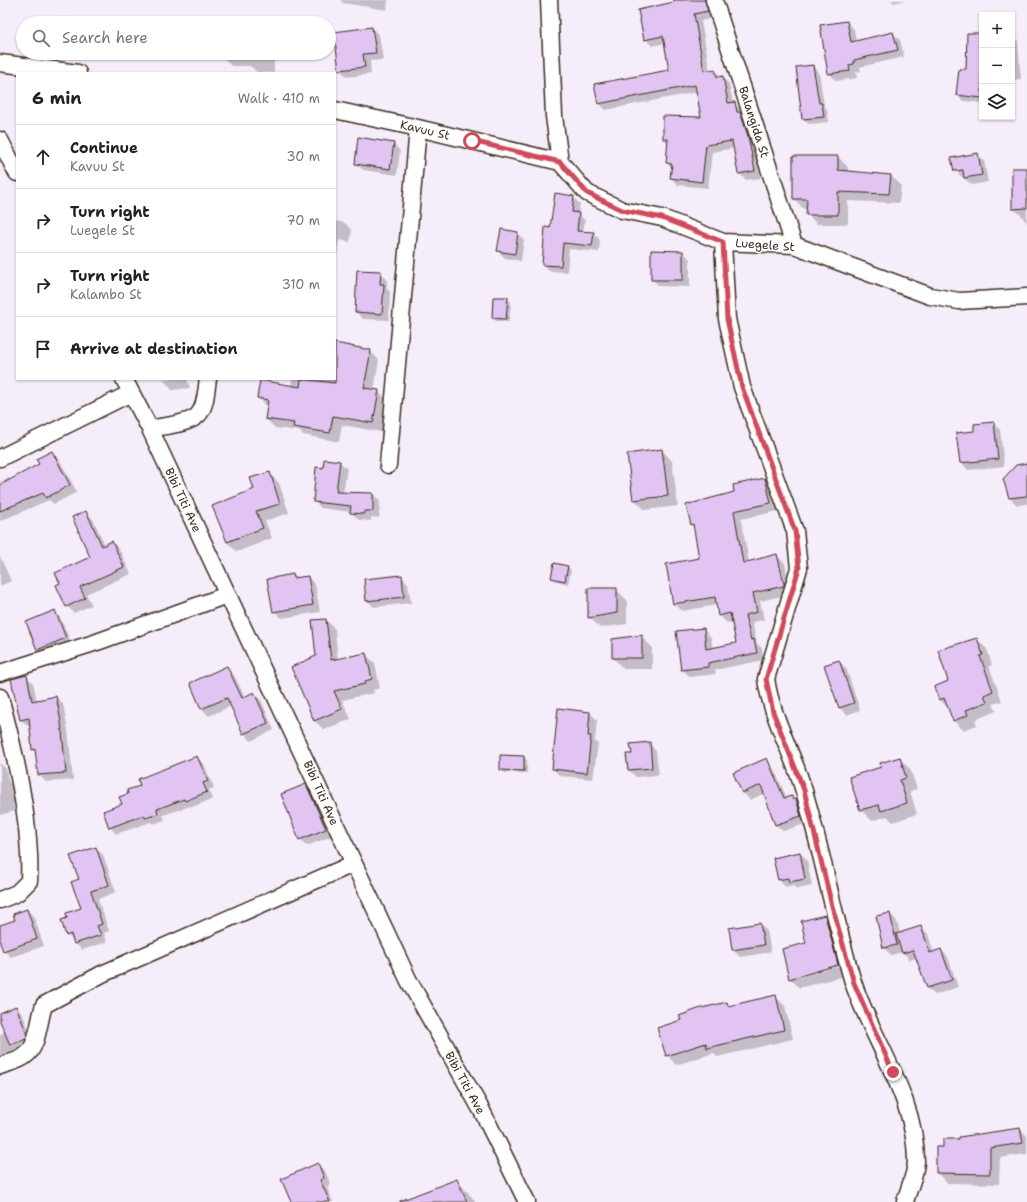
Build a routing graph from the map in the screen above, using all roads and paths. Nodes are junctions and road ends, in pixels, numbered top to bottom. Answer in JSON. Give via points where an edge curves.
{"nodes":[{"id":1,"x":549,"y":0,"type":"edge"},
{"id":2,"x":714,"y":0,"type":"edge"},
{"id":3,"x":0,"y":63,"type":"edge"},
{"id":4,"x":70,"y":72,"type":"edge"},
{"id":5,"x":336,"y":110,"type":"edge"},
{"id":6,"x":418,"y":128,"type":"junction"},
{"id":7,"x":0,"y":140,"type":"edge"},
{"id":8,"x":560,"y":162,"type":"junction"},
{"id":9,"x":16,"y":171,"type":"edge"},
{"id":10,"x":723,"y":242,"type":"junction"},
{"id":11,"x":794,"y":245,"type":"junction"},
{"id":12,"x":1027,"y":297,"type":"edge"},
{"id":13,"x":124,"y":380,"type":"edge"},
{"id":14,"x":208,"y":380,"type":"edge"},
{"id":15,"x":131,"y":393,"type":"junction"},
{"id":16,"x":150,"y":429,"type":"junction"},
{"id":17,"x":0,"y":458,"type":"edge"},
{"id":18,"x":388,"y":465,"type":"dead end"},
{"id":19,"x":227,"y":595,"type":"junction"},
{"id":20,"x":0,"y":673,"type":"edge"},
{"id":21,"x":0,"y":697,"type":"edge"},
{"id":22,"x":353,"y":864,"type":"junction"},
{"id":23,"x":0,"y":900,"type":"edge"},
{"id":24,"x":0,"y":1066,"type":"edge"},
{"id":25,"x":528,"y":1202,"type":"edge"},
{"id":26,"x":905,"y":1202,"type":"edge"}],
"edges":[{"from":1,"to":8,"type":"street","via":[[554,116]]},
{"from":2,"to":11,"type":"street","name":"Balangida St"},
{"from":3,"to":4,"type":"street"},
{"from":5,"to":6,"type":"street","name":"Kavuu St"},
{"from":6,"to":8,"type":"street","name":"Kavuu St"},
{"from":6,"to":18,"type":"street"},
{"from":7,"to":9,"type":"street"},
{"from":8,"to":10,"type":"street","name":"Luegele St","via":[[587,193],[622,210],[662,218]]},
{"from":10,"to":11,"type":"street","name":"Luegele St"},
{"from":10,"to":26,"type":"street","via":[[727,319],[742,387],[795,531],[799,568],[766,679],[768,697],[804,790],[854,983],[893,1072],[912,1129],[916,1162]]},
{"from":11,"to":12,"type":"street","name":"Luegele St","via":[[930,296],[959,300]]},
{"from":13,"to":15,"type":"street","name":"Bibi Titi Ave"},
{"from":14,"to":16,"type":"street","via":[[204,402],[198,415],[188,421]]},
{"from":15,"to":16,"type":"street","name":"Bibi Titi Ave"},
{"from":15,"to":17,"type":"street"},
{"from":16,"to":19,"type":"street","name":"Bibi Titi Ave"},
{"from":19,"to":20,"type":"street","via":[[97,642]]},
{"from":19,"to":22,"type":"street","name":"Bibi Titi Ave"},
{"from":21,"to":23,"type":"street","via":[[26,817],[30,862],[29,881],[17,893]]},
{"from":22,"to":24,"type":"street","via":[[102,974],[44,1005],[39,1019],[38,1037],[27,1055]]},
{"from":22,"to":25,"type":"street","name":"Bibi Titi Ave","via":[[409,981],[482,1111]]}]}
